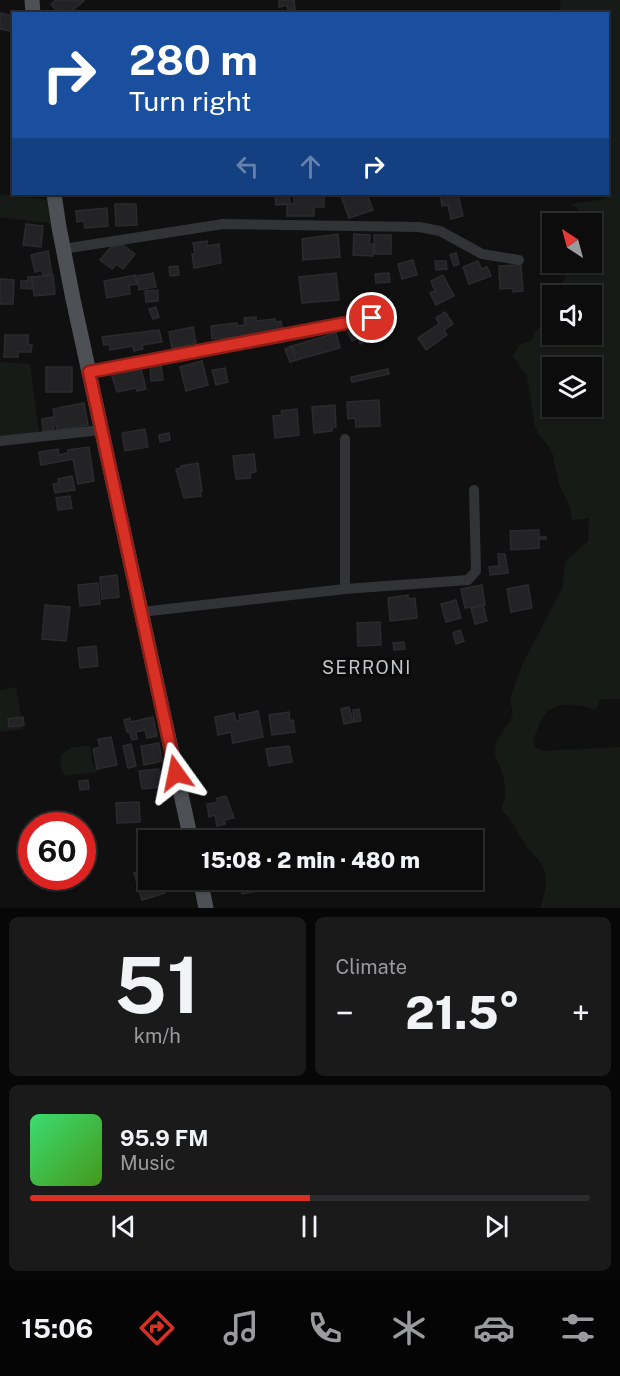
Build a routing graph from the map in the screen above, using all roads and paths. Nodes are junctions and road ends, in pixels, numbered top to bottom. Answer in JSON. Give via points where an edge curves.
{"nodes":[{"id":1,"x":54,"y":195,"type":"edge"},
{"id":2,"x":63,"y":249,"type":"junction"},
{"id":3,"x":519,"y":260,"type":"dead end"},
{"id":4,"x":372,"y":318,"type":"dead end"},
{"id":5,"x":89,"y":372,"type":"junction"},
{"id":6,"x":101,"y":430,"type":"junction"},
{"id":7,"x":345,"y":439,"type":"dead end"},
{"id":8,"x":0,"y":441,"type":"edge"},
{"id":9,"x":474,"y":490,"type":"dead end"},
{"id":10,"x":345,"y":589,"type":"junction"},
{"id":11,"x":141,"y":612,"type":"junction"},
{"id":12,"x":189,"y":830,"type":"edge"},
{"id":13,"x":202,"y":890,"type":"edge"},
{"id":14,"x":206,"y":908,"type":"edge"}],
"edges":[{"from":1,"to":2,"type":"main road"},
{"from":2,"to":3,"type":"street","via":[[223,224],[419,227],[440,231],[482,254]]},
{"from":2,"to":5,"type":"main road"},
{"from":4,"to":5,"type":"street"},
{"from":5,"to":6,"type":"main road"},
{"from":6,"to":8,"type":"street"},
{"from":6,"to":11,"type":"main road"},
{"from":7,"to":10,"type":"street"},
{"from":9,"to":10,"type":"street","via":[[476,571],[468,580]]},
{"from":10,"to":11,"type":"street"},
{"from":11,"to":12,"type":"main road"},
{"from":13,"to":14,"type":"main road"}]}
